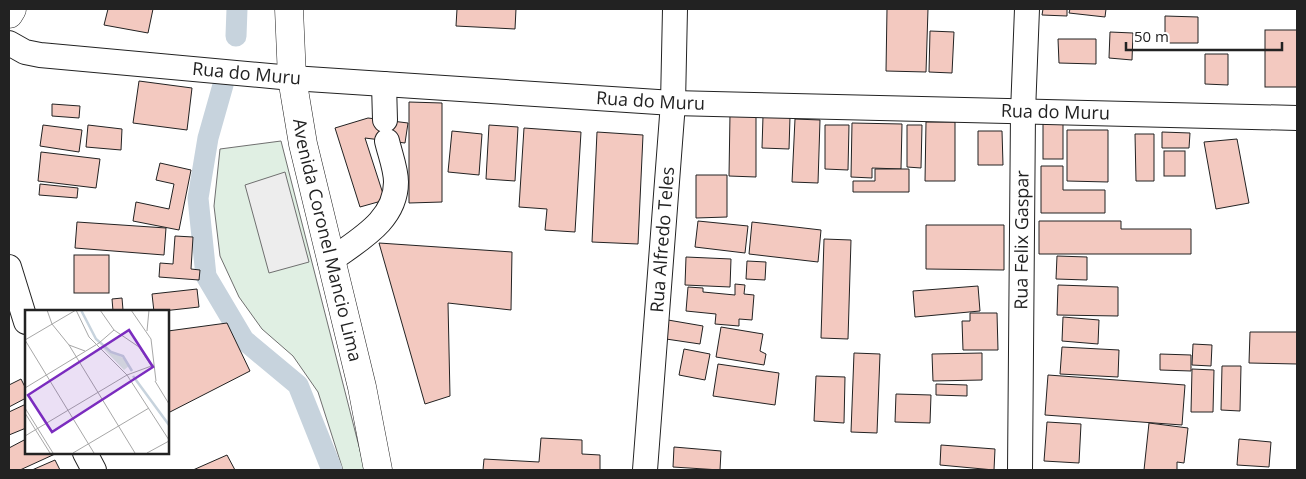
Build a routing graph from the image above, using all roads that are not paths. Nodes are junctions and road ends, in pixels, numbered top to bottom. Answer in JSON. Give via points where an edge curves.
{"nodes":[{"id":1,"x":289,"y":9,"type":"edge"},
{"id":2,"x":675,"y":9,"type":"edge"},
{"id":3,"x":1028,"y":9,"type":"edge"},
{"id":4,"x":11,"y":11,"type":"edge"},
{"id":5,"x":9,"y":51,"type":"edge"},
{"id":6,"x":292,"y":78,"type":"junction"},
{"id":7,"x":384,"y":84,"type":"junction"},
{"id":8,"x":673,"y":103,"type":"junction"},
{"id":9,"x":1023,"y":112,"type":"junction"},
{"id":10,"x":1297,"y":118,"type":"edge"},
{"id":11,"x":330,"y":261,"type":"junction"},
{"id":12,"x":9,"y":267,"type":"edge"},
{"id":13,"x":25,"y":319,"type":"edge"},
{"id":14,"x":86,"y":454,"type":"edge"},
{"id":15,"x":94,"y":470,"type":"edge"},
{"id":16,"x":378,"y":470,"type":"edge"},
{"id":17,"x":645,"y":470,"type":"edge"},
{"id":18,"x":1020,"y":470,"type":"edge"}],
"edges":[{"from":1,"to":6,"type":"main road","name":"Avenida Coronel Mancio Lima"},
{"from":2,"to":8,"type":"street","name":"Rua Alfredo Teles"},
{"from":3,"to":9,"type":"street","name":"Rua Felix Gaspar"},
{"from":4,"to":5,"type":"street"},
{"from":5,"to":6,"type":"street","name":"Rua do Muru"},
{"from":6,"to":7,"type":"street","name":"Rua do Muru"},
{"from":6,"to":11,"type":"main road","name":"Avenida Coronel Mancio Lima","via":[[302,144]]},
{"from":7,"to":8,"type":"street","name":"Rua do Muru"},
{"from":7,"to":11,"type":"street","via":[[386,130],[396,181],[394,203],[384,219]]},
{"from":8,"to":9,"type":"street","name":"Rua do Muru"},
{"from":8,"to":17,"type":"street","name":"Rua Alfredo Teles"},
{"from":9,"to":10,"type":"street","name":"Rua do Muru"},
{"from":9,"to":18,"type":"street","name":"Rua Felix Gaspar"},
{"from":11,"to":16,"type":"main road","name":"Avenida Coronel Mancio Lima","via":[[362,387]]},
{"from":12,"to":13,"type":"street"},
{"from":14,"to":15,"type":"street"}]}
